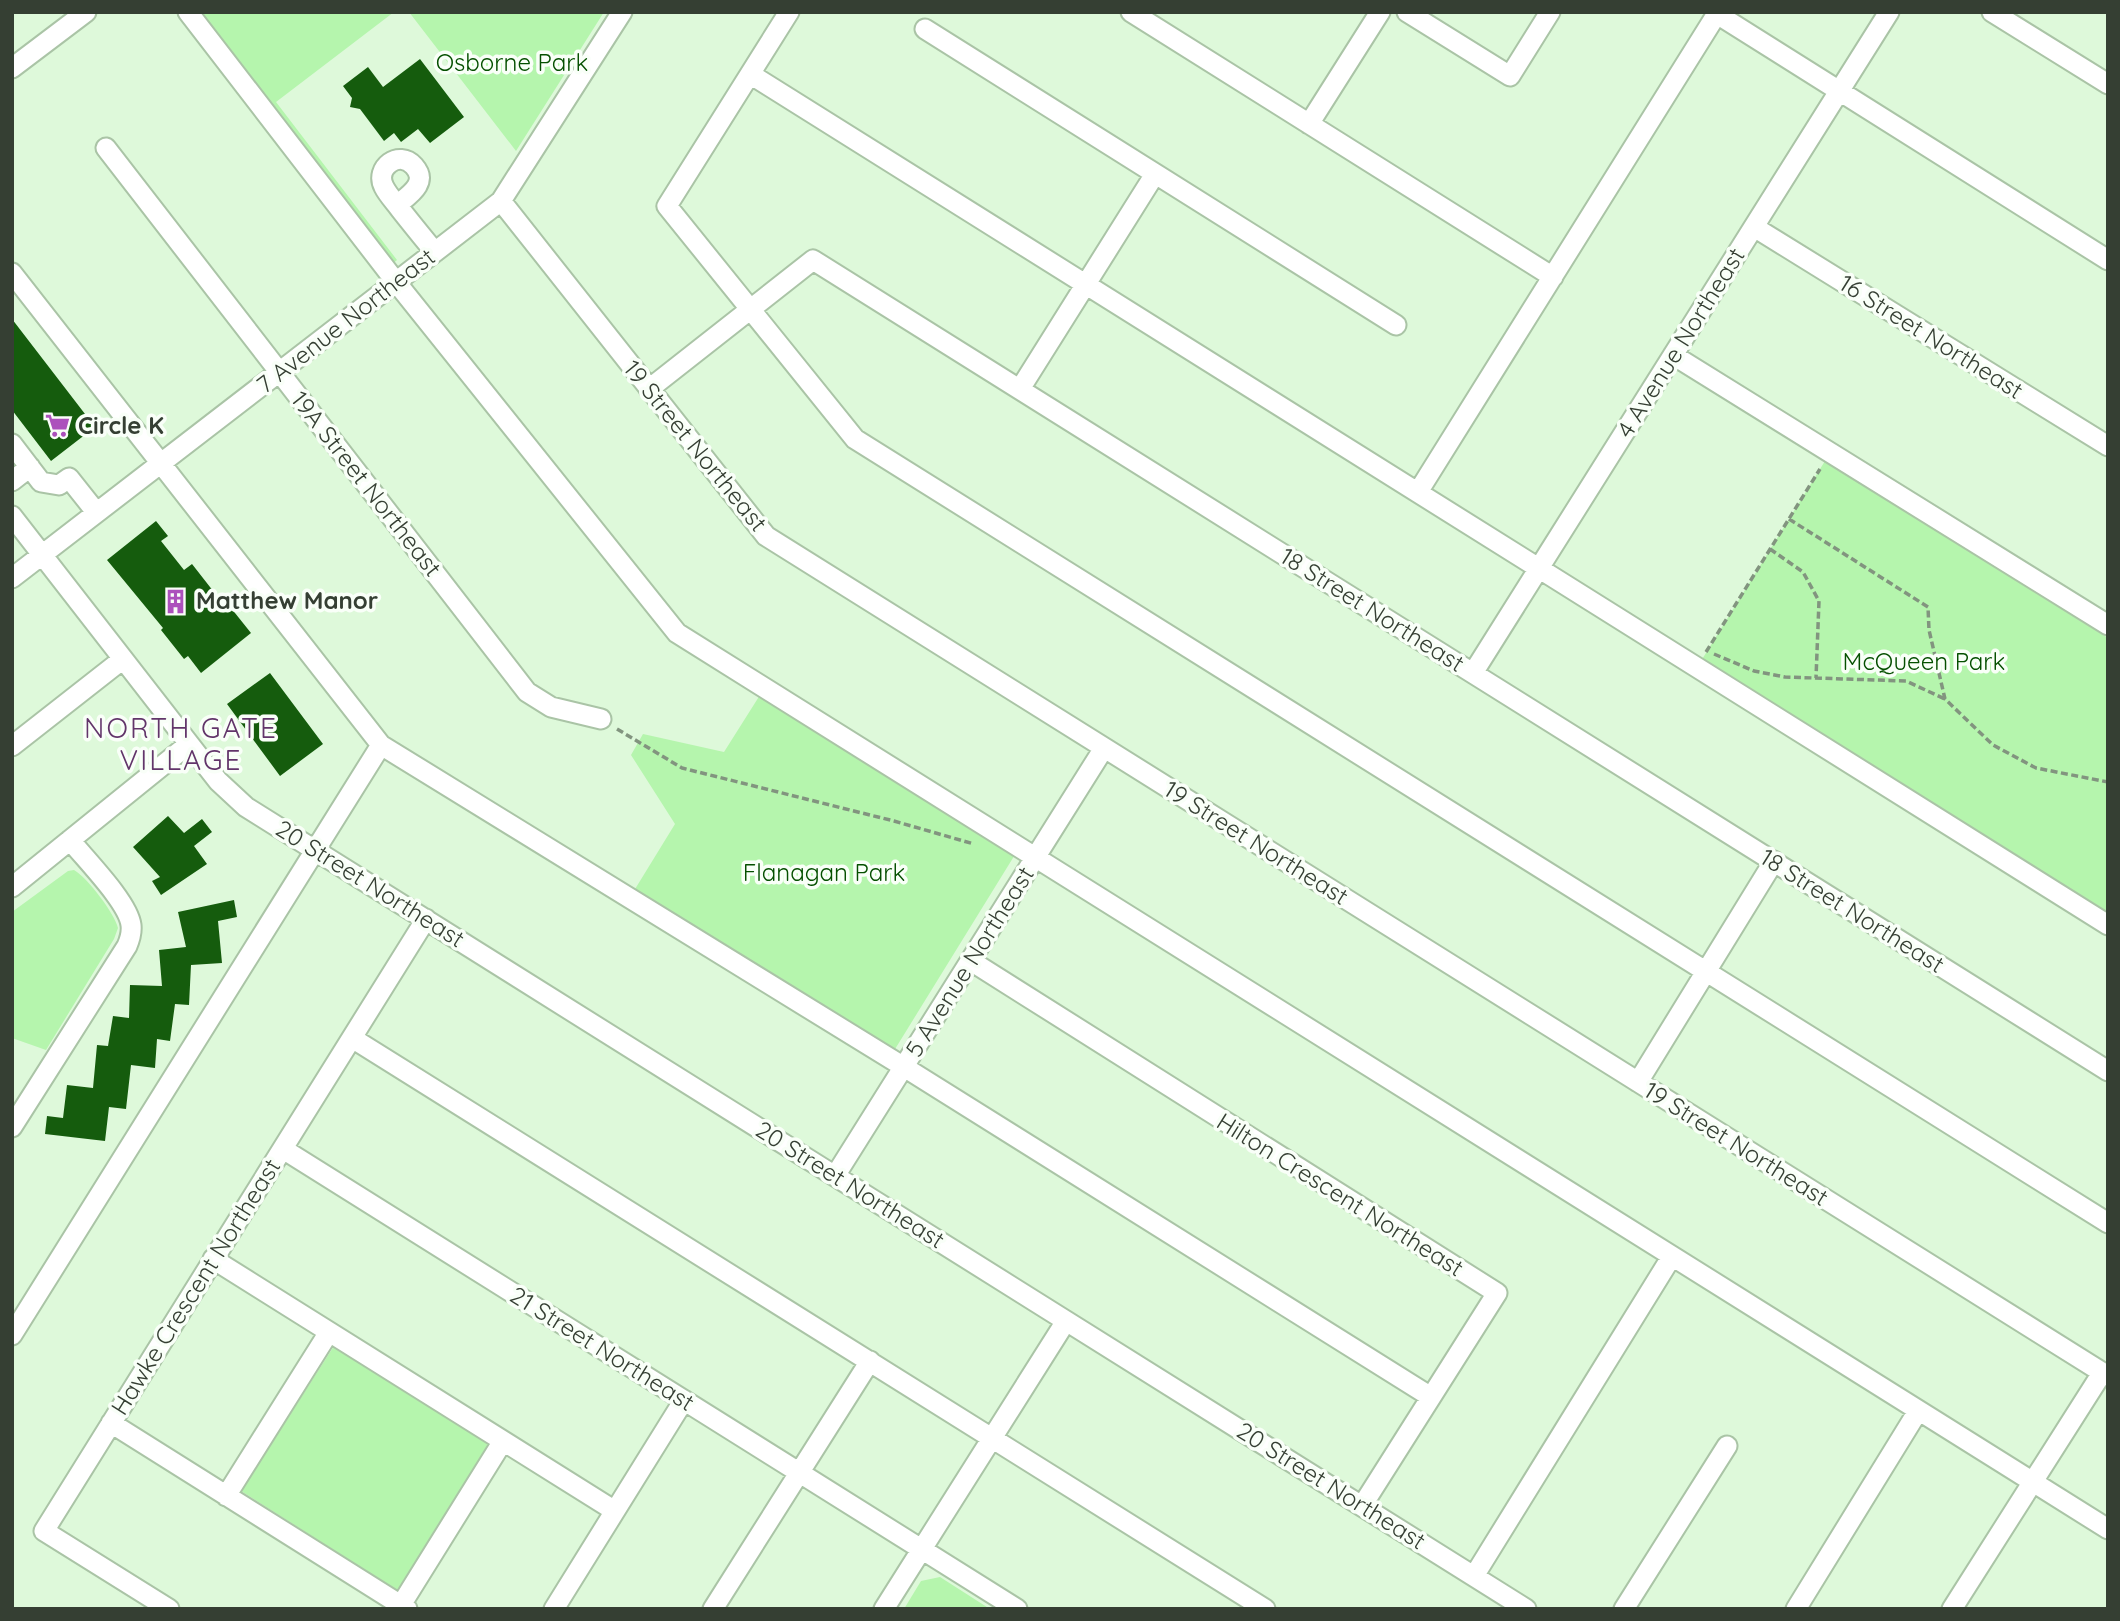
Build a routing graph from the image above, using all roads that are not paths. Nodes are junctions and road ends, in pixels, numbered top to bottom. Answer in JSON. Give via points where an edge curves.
{"nodes":[{"id":1,"x":86,"y":12,"type":"edge"},
{"id":2,"x":188,"y":12,"type":"edge"},
{"id":3,"x":622,"y":12,"type":"edge"},
{"id":4,"x":789,"y":12,"type":"edge"},
{"id":5,"x":1131,"y":12,"type":"edge"},
{"id":6,"x":1380,"y":12,"type":"edge"},
{"id":7,"x":1407,"y":12,"type":"edge"},
{"id":8,"x":1550,"y":12,"type":"edge"},
{"id":9,"x":1889,"y":12,"type":"edge"},
{"id":10,"x":1992,"y":12,"type":"edge"},
{"id":11,"x":1717,"y":13,"type":"edge"},
{"id":12,"x":925,"y":29,"type":"dead end"},
{"id":13,"x":12,"y":68,"type":"edge"},
{"id":14,"x":750,"y":74,"type":"junction"},
{"id":15,"x":2108,"y":84,"type":"edge"},
{"id":16,"x":1839,"y":91,"type":"junction"},
{"id":17,"x":1309,"y":124,"type":"junction"},
{"id":18,"x":106,"y":148,"type":"dead end"},
{"id":19,"x":1156,"y":174,"type":"junction"},
{"id":20,"x":501,"y":201,"type":"junction"},
{"id":21,"x":397,"y":205,"type":"dead end"},
{"id":22,"x":1754,"y":227,"type":"junction"},
{"id":23,"x":435,"y":253,"type":"junction"},
{"id":24,"x":2108,"y":260,"type":"edge"},
{"id":25,"x":12,"y":273,"type":"edge"},
{"id":26,"x":1553,"y":277,"type":"junction"},
{"id":27,"x":396,"y":282,"type":"junction"},
{"id":28,"x":1086,"y":284,"type":"junction"},
{"id":29,"x":750,"y":309,"type":"junction"},
{"id":30,"x":1396,"y":326,"type":"dead end"},
{"id":31,"x":1673,"y":355,"type":"junction"},
{"id":32,"x":279,"y":372,"type":"junction"},
{"id":33,"x":649,"y":389,"type":"junction"},
{"id":34,"x":1020,"y":389,"type":"junction"},
{"id":35,"x":12,"y":444,"type":"edge"},
{"id":36,"x":2108,"y":446,"type":"edge"},
{"id":37,"x":161,"y":463,"type":"junction"},
{"id":38,"x":30,"y":467,"type":"junction"},
{"id":39,"x":12,"y":481,"type":"edge"},
{"id":40,"x":1418,"y":492,"type":"junction"},
{"id":41,"x":96,"y":512,"type":"junction"},
{"id":42,"x":12,"y":516,"type":"edge"},
{"id":43,"x":42,"y":555,"type":"junction"},
{"id":44,"x":1539,"y":568,"type":"junction"},
{"id":45,"x":12,"y":578,"type":"edge"},
{"id":46,"x":2108,"y":625,"type":"edge"},
{"id":47,"x":123,"y":659,"type":"junction"},
{"id":48,"x":1473,"y":673,"type":"junction"},
{"id":49,"x":601,"y":719,"type":"road end"},
{"id":50,"x":190,"y":744,"type":"junction"},
{"id":51,"x":382,"y":745,"type":"junction"},
{"id":52,"x":12,"y":746,"type":"edge"},
{"id":53,"x":1104,"y":748,"type":"junction"},
{"id":54,"x":70,"y":841,"type":"junction"},
{"id":55,"x":317,"y":850,"type":"junction"},
{"id":56,"x":1035,"y":858,"type":"junction"},
{"id":57,"x":1774,"y":861,"type":"junction"},
{"id":58,"x":12,"y":887,"type":"edge"},
{"id":59,"x":426,"y":919,"type":"junction"},
{"id":60,"x":2108,"y":925,"type":"edge"},
{"id":61,"x":971,"y":961,"type":"junction"},
{"id":62,"x":1706,"y":972,"type":"junction"},
{"id":63,"x":352,"y":1038,"type":"junction"},
{"id":64,"x":904,"y":1067,"type":"junction"},
{"id":65,"x":2108,"y":1070,"type":"edge"},
{"id":66,"x":1638,"y":1083,"type":"junction"},
{"id":67,"x":12,"y":1127,"type":"edge"},
{"id":68,"x":283,"y":1149,"type":"junction"},
{"id":69,"x":835,"y":1176,"type":"junction"},
{"id":70,"x":2108,"y":1223,"type":"edge"},
{"id":71,"x":1672,"y":1256,"type":"junction"},
{"id":72,"x":213,"y":1259,"type":"junction"},
{"id":73,"x":1066,"y":1321,"type":"junction"},
{"id":74,"x":329,"y":1332,"type":"junction"},
{"id":75,"x":12,"y":1335,"type":"edge"},
{"id":76,"x":870,"y":1361,"type":"junction"},
{"id":77,"x":2105,"y":1374,"type":"edge"},
{"id":78,"x":1431,"y":1397,"type":"junction"},
{"id":79,"x":684,"y":1400,"type":"junction"},
{"id":80,"x":1918,"y":1410,"type":"junction"},
{"id":81,"x":111,"y":1423,"type":"junction"},
{"id":82,"x":993,"y":1437,"type":"junction"},
{"id":83,"x":503,"y":1441,"type":"junction"},
{"id":84,"x":1727,"y":1446,"type":"dead end"},
{"id":85,"x":800,"y":1473,"type":"junction"},
{"id":86,"x":2033,"y":1482,"type":"junction"},
{"id":87,"x":226,"y":1496,"type":"junction"},
{"id":88,"x":1362,"y":1506,"type":"junction"},
{"id":89,"x":615,"y":1511,"type":"junction"},
{"id":90,"x":2108,"y":1530,"type":"edge"},
{"id":91,"x":921,"y":1550,"type":"junction"},
{"id":92,"x":1474,"y":1576,"type":"junction"},
{"id":93,"x":404,"y":1607,"type":"edge"},
{"id":94,"x":169,"y":1609,"type":"edge"},
{"id":95,"x":554,"y":1609,"type":"edge"},
{"id":96,"x":713,"y":1609,"type":"edge"},
{"id":97,"x":884,"y":1609,"type":"edge"},
{"id":98,"x":1017,"y":1609,"type":"edge"},
{"id":99,"x":1265,"y":1609,"type":"edge"},
{"id":100,"x":1526,"y":1609,"type":"edge"},
{"id":101,"x":1625,"y":1609,"type":"edge"},
{"id":102,"x":1796,"y":1609,"type":"edge"},
{"id":103,"x":1952,"y":1609,"type":"edge"}],
"edges":[{"from":1,"to":13,"type":"street"},
{"from":2,"to":27,"type":"street"},
{"from":3,"to":20,"type":"street","name":"7 Avenue Northeast"},
{"from":4,"to":14,"type":"street"},
{"from":5,"to":17,"type":"street"},
{"from":6,"to":17,"type":"street"},
{"from":7,"to":8,"type":"street","via":[[1510,76]]},
{"from":9,"to":16,"type":"street","name":"4 Avenue Northeast"},
{"from":10,"to":15,"type":"street"},
{"from":11,"to":16,"type":"street"},
{"from":11,"to":26,"type":"street"},
{"from":12,"to":19,"type":"street"},
{"from":14,"to":28,"type":"street"},
{"from":14,"to":29,"type":"street","via":[[667,206]]},
{"from":16,"to":22,"type":"street","name":"4 Avenue Northeast"},
{"from":16,"to":24,"type":"street"},
{"from":17,"to":26,"type":"street"},
{"from":18,"to":32,"type":"street","name":"19A Street Northeast"},
{"from":19,"to":28,"type":"street"},
{"from":19,"to":30,"type":"street"},
{"from":20,"to":23,"type":"street","name":"7 Avenue Northeast"},
{"from":20,"to":33,"type":"street","name":"19 Street Northeast"},
{"from":21,"to":23,"type":"street"},
{"from":22,"to":31,"type":"street","name":"4 Avenue Northeast"},
{"from":22,"to":36,"type":"street","name":"16 Street Northeast"},
{"from":23,"to":27,"type":"street","name":"7 Avenue Northeast"},
{"from":25,"to":37,"type":"street"},
{"from":26,"to":40,"type":"street"},
{"from":27,"to":32,"type":"street","name":"7 Avenue Northeast"},
{"from":27,"to":56,"type":"street","via":[[677,633]]},
{"from":28,"to":34,"type":"street"},
{"from":28,"to":40,"type":"street"},
{"from":29,"to":33,"type":"street","name":"18 Street Northeast"},
{"from":29,"to":34,"type":"street","name":"18 Street Northeast","via":[[813,260]]},
{"from":29,"to":62,"type":"street","via":[[855,439]]},
{"from":31,"to":44,"type":"street","name":"4 Avenue Northeast"},
{"from":31,"to":46,"type":"street"},
{"from":32,"to":37,"type":"street","name":"7 Avenue Northeast"},
{"from":32,"to":49,"type":"street","name":"19A Street Northeast","via":[[527,692],[551,707]]},
{"from":33,"to":53,"type":"street","name":"19 Street Northeast","via":[[766,536]]},
{"from":34,"to":48,"type":"street","name":"18 Street Northeast"},
{"from":35,"to":38,"type":"street"},
{"from":37,"to":41,"type":"street","name":"7 Avenue Northeast"},
{"from":37,"to":51,"type":"street"},
{"from":38,"to":39,"type":"street"},
{"from":38,"to":41,"type":"street","via":[[41,482],[59,485],[69,478]]},
{"from":40,"to":44,"type":"street"},
{"from":41,"to":43,"type":"street","name":"7 Avenue Northeast"},
{"from":42,"to":43,"type":"street","name":"20 Street Northeast"},
{"from":43,"to":45,"type":"street","name":"7 Avenue Northeast"},
{"from":43,"to":47,"type":"street","name":"20 Street Northeast"},
{"from":44,"to":48,"type":"street","name":"4 Avenue Northeast"},
{"from":44,"to":60,"type":"street"},
{"from":47,"to":50,"type":"street","name":"20 Street Northeast"},
{"from":47,"to":52,"type":"street"},
{"from":48,"to":57,"type":"street","name":"18 Street Northeast"},
{"from":50,"to":54,"type":"street"},
{"from":50,"to":55,"type":"street","name":"20 Street Northeast","via":[[218,781],[246,807]]},
{"from":51,"to":55,"type":"street"},
{"from":51,"to":64,"type":"street"},
{"from":53,"to":56,"type":"street","name":"5 Avenue Northeast"},
{"from":53,"to":66,"type":"street","name":"19 Street Northeast"},
{"from":54,"to":58,"type":"street"},
{"from":54,"to":67,"type":"street","via":[[126,909],[132,934]]},
{"from":55,"to":59,"type":"street","name":"20 Street Northeast"},
{"from":55,"to":75,"type":"street"},
{"from":56,"to":61,"type":"street","name":"5 Avenue Northeast"},
{"from":56,"to":71,"type":"street"},
{"from":57,"to":62,"type":"street"},
{"from":57,"to":65,"type":"street","name":"18 Street Northeast"},
{"from":59,"to":63,"type":"street","name":"Hawke Crescent Northeast"},
{"from":59,"to":69,"type":"street","name":"20 Street Northeast"},
{"from":61,"to":64,"type":"street","name":"5 Avenue Northeast"},
{"from":61,"to":78,"type":"street","name":"Hilton Crescent Northeast","via":[[1497,1293]]},
{"from":62,"to":66,"type":"street"},
{"from":62,"to":70,"type":"street"},
{"from":63,"to":68,"type":"street","name":"Hawke Crescent Northeast"},
{"from":63,"to":76,"type":"street"},
{"from":64,"to":69,"type":"street","name":"5 Avenue Northeast"},
{"from":64,"to":78,"type":"street"},
{"from":66,"to":77,"type":"street","name":"19 Street Northeast"},
{"from":68,"to":72,"type":"street","name":"Hawke Crescent Northeast"},
{"from":68,"to":79,"type":"street","name":"21 Street Northeast"},
{"from":69,"to":73,"type":"street","name":"20 Street Northeast"},
{"from":71,"to":80,"type":"street"},
{"from":71,"to":92,"type":"street"},
{"from":72,"to":74,"type":"street"},
{"from":72,"to":81,"type":"street","name":"Hawke Crescent Northeast"},
{"from":73,"to":82,"type":"street"},
{"from":73,"to":88,"type":"street","name":"20 Street Northeast"},
{"from":74,"to":83,"type":"street"},
{"from":74,"to":87,"type":"street"},
{"from":76,"to":82,"type":"street"},
{"from":76,"to":85,"type":"street"},
{"from":77,"to":86,"type":"street"},
{"from":78,"to":88,"type":"street","name":"Hilton Crescent Northeast"},
{"from":79,"to":85,"type":"street","name":"21 Street Northeast"},
{"from":79,"to":89,"type":"street"},
{"from":80,"to":86,"type":"street"},
{"from":80,"to":102,"type":"street"},
{"from":81,"to":87,"type":"street"},
{"from":81,"to":94,"type":"street","name":"Hawke Crescent Northeast","via":[[44,1531]]},
{"from":82,"to":91,"type":"street"},
{"from":82,"to":99,"type":"street"},
{"from":83,"to":89,"type":"street"},
{"from":83,"to":93,"type":"street"},
{"from":84,"to":101,"type":"street"},
{"from":85,"to":91,"type":"street","name":"21 Street Northeast"},
{"from":85,"to":96,"type":"street"},
{"from":86,"to":90,"type":"street"},
{"from":86,"to":103,"type":"street"},
{"from":87,"to":93,"type":"street"},
{"from":88,"to":92,"type":"street","name":"20 Street Northeast"},
{"from":89,"to":95,"type":"street"},
{"from":91,"to":97,"type":"street"},
{"from":91,"to":98,"type":"street","name":"21 Street Northeast"},
{"from":92,"to":100,"type":"street","name":"20 Street Northeast"}]}
